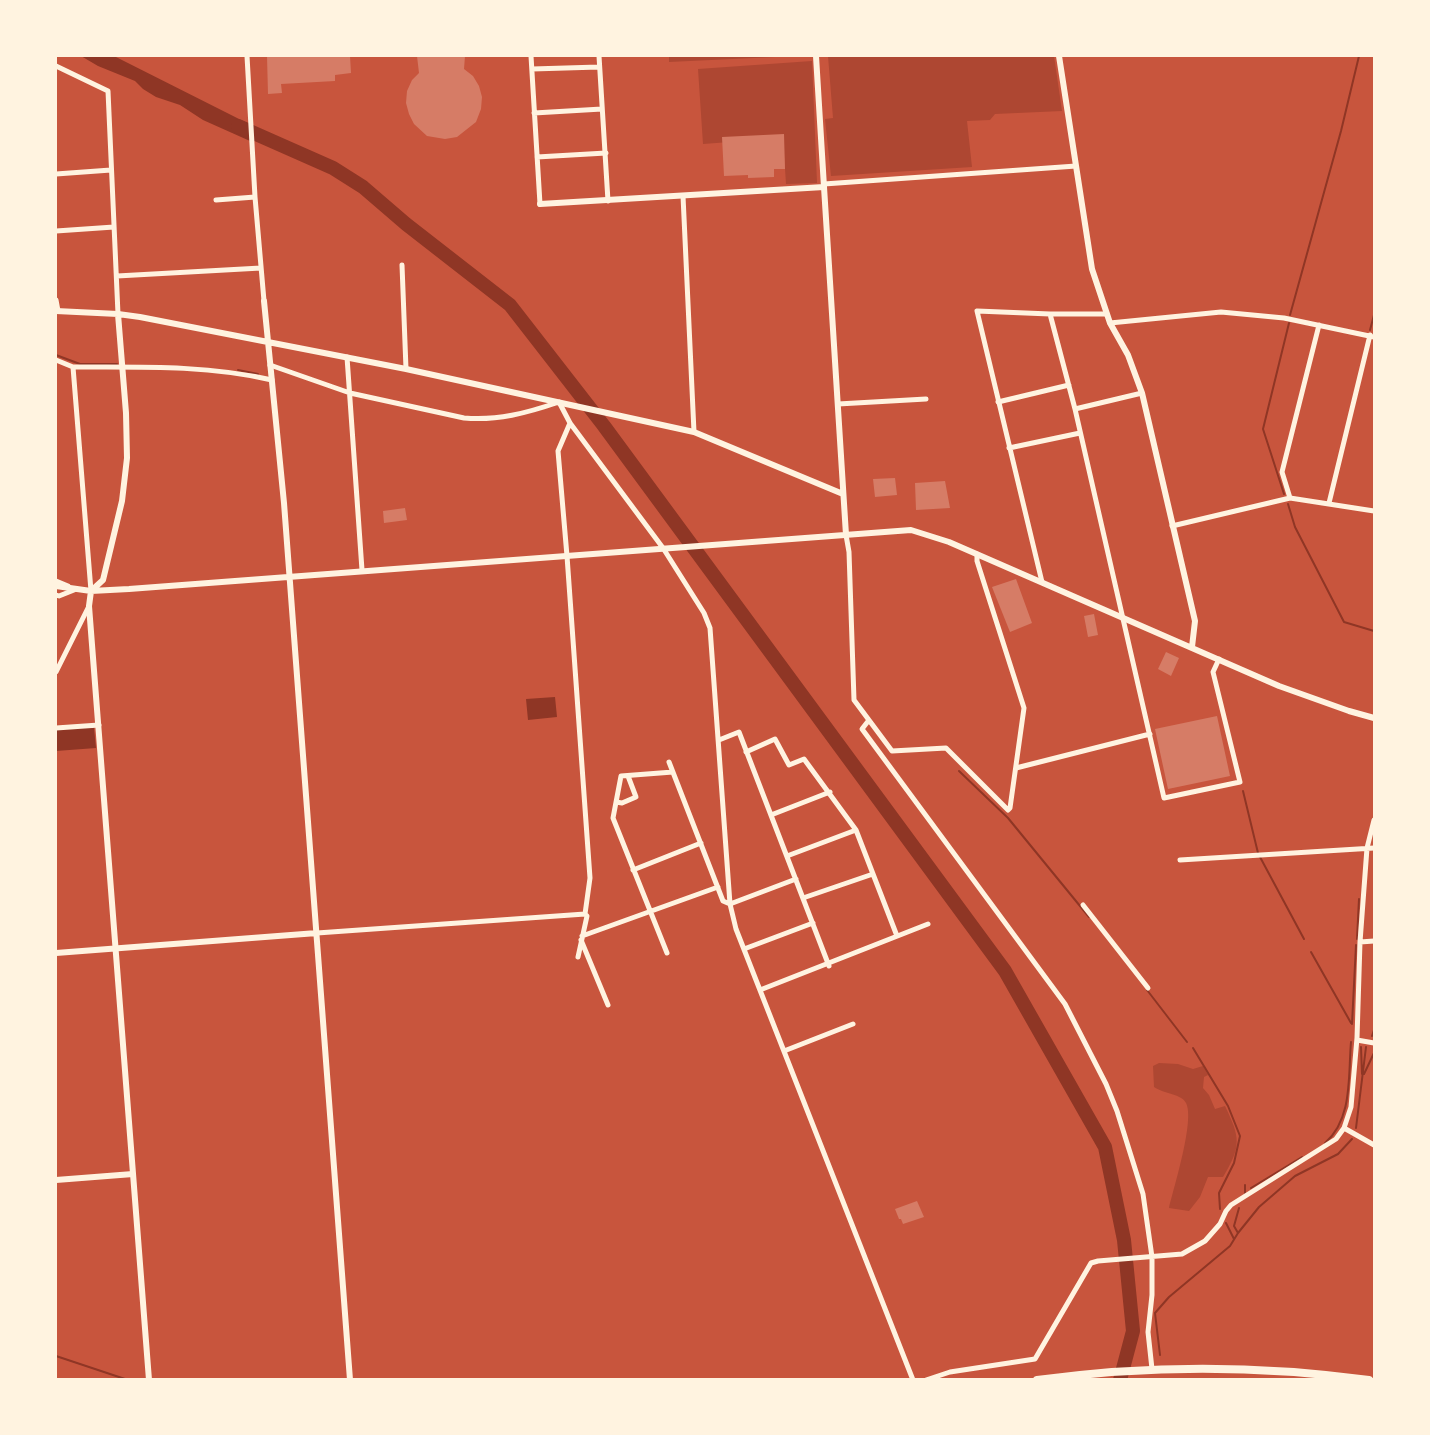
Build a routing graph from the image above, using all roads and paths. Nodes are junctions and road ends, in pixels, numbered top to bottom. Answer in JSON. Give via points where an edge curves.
{"nodes":[{"id":1,"x":247,"y":56,"type":"edge"},
{"id":2,"x":531,"y":56,"type":"edge"},
{"id":3,"x":599,"y":56,"type":"edge"},
{"id":4,"x":816,"y":56,"type":"edge"},
{"id":5,"x":1059,"y":56,"type":"edge"},
{"id":6,"x":56,"y":66,"type":"edge"},
{"id":7,"x":599,"y":67,"type":"junction"},
{"id":8,"x":532,"y":69,"type":"junction"},
{"id":9,"x":602,"y":109,"type":"junction"},
{"id":10,"x":534,"y":113,"type":"junction"},
{"id":11,"x":606,"y":153,"type":"junction"},
{"id":12,"x":537,"y":157,"type":"junction"},
{"id":13,"x":1076,"y":166,"type":"junction"},
{"id":14,"x":111,"y":170,"type":"junction"},
{"id":15,"x":56,"y":174,"type":"edge"},
{"id":16,"x":824,"y":186,"type":"junction"},
{"id":17,"x":683,"y":196,"type":"junction"},
{"id":18,"x":255,"y":197,"type":"junction"},
{"id":19,"x":216,"y":200,"type":"dead end"},
{"id":20,"x":608,"y":201,"type":"junction"},
{"id":21,"x":540,"y":204,"type":"joint"},
{"id":22,"x":114,"y":227,"type":"junction"},
{"id":23,"x":56,"y":231,"type":"edge"},
{"id":24,"x":402,"y":265,"type":"dead end"},
{"id":25,"x":261,"y":268,"type":"junction"},
{"id":26,"x":117,"y":276,"type":"junction"},
{"id":27,"x":56,"y":300,"type":"edge"},
{"id":28,"x":264,"y":301,"type":"joint"},
{"id":29,"x":57,"y":311,"type":"edge"},
{"id":30,"x":118,"y":314,"type":"junction"},
{"id":31,"x":1050,"y":314,"type":"junction"},
{"id":32,"x":1107,"y":314,"type":"junction"},
{"id":33,"x":1110,"y":323,"type":"junction"},
{"id":34,"x":1319,"y":325,"type":"junction"},
{"id":35,"x":1372,"y":336,"type":"edge"},
{"id":36,"x":268,"y":342,"type":"junction"},
{"id":37,"x":347,"y":357,"type":"junction"},
{"id":38,"x":56,"y":360,"type":"edge"},
{"id":39,"x":270,"y":365,"type":"junction"},
{"id":40,"x":73,"y":367,"type":"junction"},
{"id":41,"x":123,"y":367,"type":"junction"},
{"id":42,"x":406,"y":369,"type":"junction"},
{"id":43,"x":272,"y":380,"type":"junction"},
{"id":44,"x":1069,"y":385,"type":"junction"},
{"id":45,"x":350,"y":393,"type":"junction"},
{"id":46,"x":1142,"y":393,"type":"junction"},
{"id":47,"x":926,"y":399,"type":"dead end"},
{"id":48,"x":559,"y":402,"type":"junction"},
{"id":49,"x":998,"y":402,"type":"junction"},
{"id":50,"x":838,"y":404,"type":"junction"},
{"id":51,"x":1075,"y":409,"type":"junction"},
{"id":52,"x":570,"y":423,"type":"junction"},
{"id":53,"x":694,"y":432,"type":"junction"},
{"id":54,"x":1080,"y":433,"type":"junction"},
{"id":55,"x":1009,"y":448,"type":"junction"},
{"id":56,"x":843,"y":494,"type":"junction"},
{"id":57,"x":1290,"y":498,"type":"junction"},
{"id":58,"x":1329,"y":503,"type":"junction"},
{"id":59,"x":1374,"y":511,"type":"edge"},
{"id":60,"x":1172,"y":526,"type":"junction"},
{"id":61,"x":846,"y":536,"type":"junction"},
{"id":62,"x":663,"y":548,"type":"junction"},
{"id":63,"x":977,"y":554,"type":"junction"},
{"id":64,"x":567,"y":556,"type":"junction"},
{"id":65,"x":362,"y":570,"type":"junction"},
{"id":66,"x":290,"y":576,"type":"junction"},
{"id":67,"x":56,"y":581,"type":"edge"},
{"id":68,"x":1042,"y":582,"type":"junction"},
{"id":69,"x":56,"y":586,"type":"edge"},
{"id":70,"x":74,"y":590,"type":"junction"},
{"id":71,"x":91,"y":591,"type":"junction"},
{"id":72,"x":56,"y":595,"type":"edge"},
{"id":73,"x":89,"y":606,"type":"junction"},
{"id":74,"x":1124,"y":618,"type":"junction"},
{"id":75,"x":1192,"y":647,"type":"junction"},
{"id":76,"x":1219,"y":659,"type":"junction"},
{"id":77,"x":56,"y":672,"type":"edge"},
{"id":78,"x":1374,"y":718,"type":"edge"},
{"id":79,"x":869,"y":720,"type":"junction"},
{"id":80,"x":99,"y":725,"type":"junction"},
{"id":81,"x":56,"y":728,"type":"edge"},
{"id":82,"x":1150,"y":734,"type":"junction"},
{"id":83,"x":719,"y":740,"type":"junction"},
{"id":84,"x":746,"y":752,"type":"junction"},
{"id":85,"x":669,"y":762,"type":"dead end"},
{"id":86,"x":1016,"y":768,"type":"junction"},
{"id":87,"x":673,"y":772,"type":"junction"},
{"id":88,"x":628,"y":776,"type":"junction"},
{"id":89,"x":830,"y":792,"type":"junction"},
{"id":90,"x":616,"y":802,"type":"junction"},
{"id":91,"x":771,"y":815,"type":"junction"},
{"id":92,"x":1374,"y":820,"type":"edge"},
{"id":93,"x":856,"y":830,"type":"junction"},
{"id":94,"x":701,"y":843,"type":"junction"},
{"id":95,"x":1366,"y":848,"type":"junction"},
{"id":96,"x":1374,"y":848,"type":"edge"},
{"id":97,"x":787,"y":856,"type":"junction"},
{"id":98,"x":1180,"y":860,"type":"dead end"},
{"id":99,"x":633,"y":870,"type":"junction"},
{"id":100,"x":873,"y":874,"type":"junction"},
{"id":101,"x":796,"y":879,"type":"junction"},
{"id":102,"x":718,"y":887,"type":"junction"},
{"id":103,"x":803,"y":898,"type":"junction"},
{"id":104,"x":730,"y":904,"type":"junction"},
{"id":105,"x":1083,"y":905,"type":"dead end"},
{"id":106,"x":649,"y":911,"type":"junction"},
{"id":107,"x":585,"y":914,"type":"junction"},
{"id":108,"x":813,"y":923,"type":"junction"},
{"id":109,"x":928,"y":924,"type":"dead end"},
{"id":110,"x":317,"y":933,"type":"junction"},
{"id":111,"x":897,"y":936,"type":"junction"},
{"id":112,"x":582,"y":938,"type":"junction"},
{"id":113,"x":1374,"y":941,"type":"edge"},
{"id":114,"x":1360,"y":942,"type":"junction"},
{"id":115,"x":116,"y":949,"type":"junction"},
{"id":116,"x":744,"y":950,"type":"junction"},
{"id":117,"x":666,"y":952,"type":"dead end"},
{"id":118,"x":56,"y":953,"type":"edge"},
{"id":119,"x":578,"y":957,"type":"dead end"},
{"id":120,"x":829,"y":964,"type":"junction"},
{"id":121,"x":1148,"y":988,"type":"dead end"},
{"id":122,"x":760,"y":990,"type":"junction"},
{"id":123,"x":608,"y":1005,"type":"dead end"},
{"id":124,"x":853,"y":1024,"type":"dead end"},
{"id":125,"x":1357,"y":1040,"type":"junction"},
{"id":126,"x":1374,"y":1043,"type":"edge"},
{"id":127,"x":784,"y":1051,"type":"junction"},
{"id":128,"x":1344,"y":1128,"type":"junction"},
{"id":129,"x":1374,"y":1145,"type":"edge"},
{"id":130,"x":133,"y":1174,"type":"junction"},
{"id":131,"x":56,"y":1180,"type":"edge"},
{"id":132,"x":1150,"y":1257,"type":"junction"},
{"id":133,"x":1148,"y":1370,"type":"junction"},
{"id":134,"x":149,"y":1380,"type":"edge"},
{"id":135,"x":350,"y":1380,"type":"edge"},
{"id":136,"x":913,"y":1380,"type":"edge"},
{"id":137,"x":926,"y":1380,"type":"edge"},
{"id":138,"x":1037,"y":1380,"type":"edge"},
{"id":139,"x":1369,"y":1380,"type":"edge"}],
"edges":[{"from":1,"to":18,"type":"street"},
{"from":2,"to":8,"type":"street"},
{"from":3,"to":7,"type":"street"},
{"from":4,"to":16,"type":"street"},
{"from":5,"to":13,"type":"street"},
{"from":6,"to":14,"type":"street","via":[[108,92]]},
{"from":7,"to":8,"type":"street"},
{"from":7,"to":9,"type":"street"},
{"from":8,"to":10,"type":"street"},
{"from":9,"to":10,"type":"street"},
{"from":9,"to":11,"type":"street"},
{"from":10,"to":12,"type":"street"},
{"from":11,"to":12,"type":"street"},
{"from":11,"to":20,"type":"street"},
{"from":12,"to":21,"type":"street"},
{"from":13,"to":16,"type":"street"},
{"from":13,"to":32,"type":"street","via":[[1092,269]]},
{"from":14,"to":15,"type":"street"},
{"from":14,"to":22,"type":"street"},
{"from":16,"to":17,"type":"street"},
{"from":16,"to":50,"type":"street"},
{"from":17,"to":20,"type":"street"},
{"from":17,"to":53,"type":"street"},
{"from":18,"to":19,"type":"street"},
{"from":18,"to":25,"type":"street"},
{"from":20,"to":21,"type":"street"},
{"from":22,"to":23,"type":"street"},
{"from":22,"to":26,"type":"street"},
{"from":24,"to":42,"type":"street"},
{"from":25,"to":26,"type":"street"},
{"from":25,"to":28,"type":"street"},
{"from":26,"to":30,"type":"street"},
{"from":27,"to":29,"type":"street"},
{"from":28,"to":36,"type":"street"},
{"from":29,"to":30,"type":"street"},
{"from":30,"to":36,"type":"street"},
{"from":30,"to":41,"type":"street"},
{"from":31,"to":32,"type":"street"},
{"from":31,"to":44,"type":"street"},
{"from":31,"to":49,"type":"street","via":[[977,311]]},
{"from":32,"to":33,"type":"street"},
{"from":33,"to":34,"type":"street","via":[[1221,312]]},
{"from":33,"to":46,"type":"street","via":[[1128,355]]},
{"from":34,"to":35,"type":"street"},
{"from":34,"to":57,"type":"street","via":[[1282,472]]},
{"from":35,"to":58,"type":"street"},
{"from":36,"to":37,"type":"street"},
{"from":36,"to":39,"type":"street"},
{"from":37,"to":42,"type":"street"},
{"from":37,"to":45,"type":"street"},
{"from":38,"to":40,"type":"street"},
{"from":39,"to":43,"type":"street"},
{"from":39,"to":45,"type":"street"},
{"from":40,"to":41,"type":"street"},
{"from":40,"to":71,"type":"street"},
{"from":41,"to":43,"type":"street","via":[[207,369]]},
{"from":41,"to":71,"type":"street","via":[[127,436],[122,501],[103,580]]},
{"from":42,"to":48,"type":"street"},
{"from":43,"to":66,"type":"street"},
{"from":44,"to":49,"type":"street"},
{"from":44,"to":51,"type":"street"},
{"from":45,"to":48,"type":"street","via":[[481,419],[518,416]]},
{"from":45,"to":65,"type":"street"},
{"from":46,"to":51,"type":"street"},
{"from":46,"to":60,"type":"street"},
{"from":47,"to":50,"type":"street"},
{"from":48,"to":52,"type":"street"},
{"from":48,"to":53,"type":"street"},
{"from":49,"to":55,"type":"street"},
{"from":50,"to":56,"type":"street"},
{"from":51,"to":54,"type":"street"},
{"from":52,"to":62,"type":"street"},
{"from":52,"to":64,"type":"street","via":[[558,451]]},
{"from":53,"to":56,"type":"street"},
{"from":54,"to":55,"type":"street"},
{"from":54,"to":74,"type":"street"},
{"from":55,"to":68,"type":"street"},
{"from":56,"to":61,"type":"street"},
{"from":57,"to":58,"type":"street"},
{"from":57,"to":60,"type":"street"},
{"from":58,"to":59,"type":"street"},
{"from":60,"to":75,"type":"street","via":[[1195,621]]},
{"from":61,"to":62,"type":"street"},
{"from":61,"to":63,"type":"street","via":[[911,530]]},
{"from":61,"to":79,"type":"street","via":[[854,700]]},
{"from":62,"to":64,"type":"street"},
{"from":62,"to":83,"type":"street","via":[[710,628]]},
{"from":63,"to":68,"type":"street"},
{"from":63,"to":86,"type":"street","via":[[1024,708]]},
{"from":64,"to":65,"type":"street"},
{"from":64,"to":107,"type":"street","via":[[590,878]]},
{"from":65,"to":66,"type":"street"},
{"from":66,"to":71,"type":"street"},
{"from":66,"to":110,"type":"street"},
{"from":67,"to":70,"type":"street"},
{"from":68,"to":74,"type":"street"},
{"from":69,"to":70,"type":"street"},
{"from":70,"to":71,"type":"street"},
{"from":70,"to":72,"type":"street"},
{"from":71,"to":73,"type":"street"},
{"from":73,"to":77,"type":"street"},
{"from":73,"to":80,"type":"street"},
{"from":74,"to":75,"type":"street"},
{"from":74,"to":82,"type":"street"},
{"from":75,"to":76,"type":"street"},
{"from":76,"to":78,"type":"street","via":[[1279,686]]},
{"from":76,"to":82,"type":"street","via":[[1213,672],[1240,782],[1164,798]]},
{"from":79,"to":86,"type":"street","via":[[892,751],[946,748],[1008,810]]},
{"from":79,"to":132,"type":"street","via":[[862,729],[1065,1004],[1090,1049],[1117,1111],[1143,1194]]},
{"from":80,"to":81,"type":"street"},
{"from":80,"to":115,"type":"street"},
{"from":82,"to":86,"type":"street"},
{"from":83,"to":84,"type":"street","via":[[739,732]]},
{"from":83,"to":104,"type":"street"},
{"from":84,"to":89,"type":"street","via":[[776,739],[789,765],[804,759]]},
{"from":84,"to":91,"type":"street"},
{"from":85,"to":87,"type":"street"},
{"from":87,"to":88,"type":"street"},
{"from":87,"to":94,"type":"street"},
{"from":88,"to":90,"type":"street","via":[[621,776]]},
{"from":88,"to":90,"type":"street","via":[[636,797]]},
{"from":89,"to":91,"type":"street"},
{"from":89,"to":93,"type":"street"},
{"from":90,"to":99,"type":"street","via":[[613,818]]},
{"from":91,"to":97,"type":"street"},
{"from":92,"to":95,"type":"street"},
{"from":93,"to":97,"type":"street"},
{"from":93,"to":100,"type":"street"},
{"from":94,"to":99,"type":"street"},
{"from":94,"to":102,"type":"street"},
{"from":95,"to":96,"type":"street"},
{"from":95,"to":98,"type":"street"},
{"from":95,"to":114,"type":"street"},
{"from":97,"to":101,"type":"street"},
{"from":99,"to":106,"type":"street"},
{"from":100,"to":103,"type":"street"},
{"from":100,"to":111,"type":"street"},
{"from":101,"to":103,"type":"street"},
{"from":101,"to":104,"type":"street"},
{"from":102,"to":104,"type":"street","via":[[723,901]]},
{"from":102,"to":106,"type":"street"},
{"from":103,"to":108,"type":"street"},
{"from":104,"to":116,"type":"street"},
{"from":105,"to":121,"type":"street"},
{"from":106,"to":112,"type":"street"},
{"from":106,"to":117,"type":"street"},
{"from":107,"to":110,"type":"street"},
{"from":107,"to":112,"type":"street"},
{"from":108,"to":116,"type":"street"},
{"from":108,"to":120,"type":"street"},
{"from":109,"to":111,"type":"street"},
{"from":110,"to":115,"type":"street"},
{"from":110,"to":135,"type":"street"},
{"from":111,"to":120,"type":"street"},
{"from":112,"to":119,"type":"street"},
{"from":112,"to":123,"type":"street"},
{"from":113,"to":114,"type":"street"},
{"from":114,"to":125,"type":"street"},
{"from":115,"to":118,"type":"street"},
{"from":115,"to":130,"type":"street"},
{"from":116,"to":122,"type":"street"},
{"from":120,"to":122,"type":"street"},
{"from":122,"to":127,"type":"street"},
{"from":124,"to":127,"type":"street"},
{"from":125,"to":126,"type":"street"},
{"from":125,"to":128,"type":"street","via":[[1351,1107]]},
{"from":127,"to":136,"type":"street"},
{"from":128,"to":129,"type":"street"},
{"from":128,"to":132,"type":"street","via":[[1319,1151],[1231,1205],[1205,1241],[1182,1254]]},
{"from":130,"to":131,"type":"street"},
{"from":130,"to":134,"type":"street"},
{"from":132,"to":133,"type":"street"},
{"from":132,"to":137,"type":"street","via":[[1091,1263],[1035,1359],[950,1372]]},
{"from":133,"to":138,"type":"highway"},
{"from":133,"to":139,"type":"highway","via":[[1239,1369]]}]}
